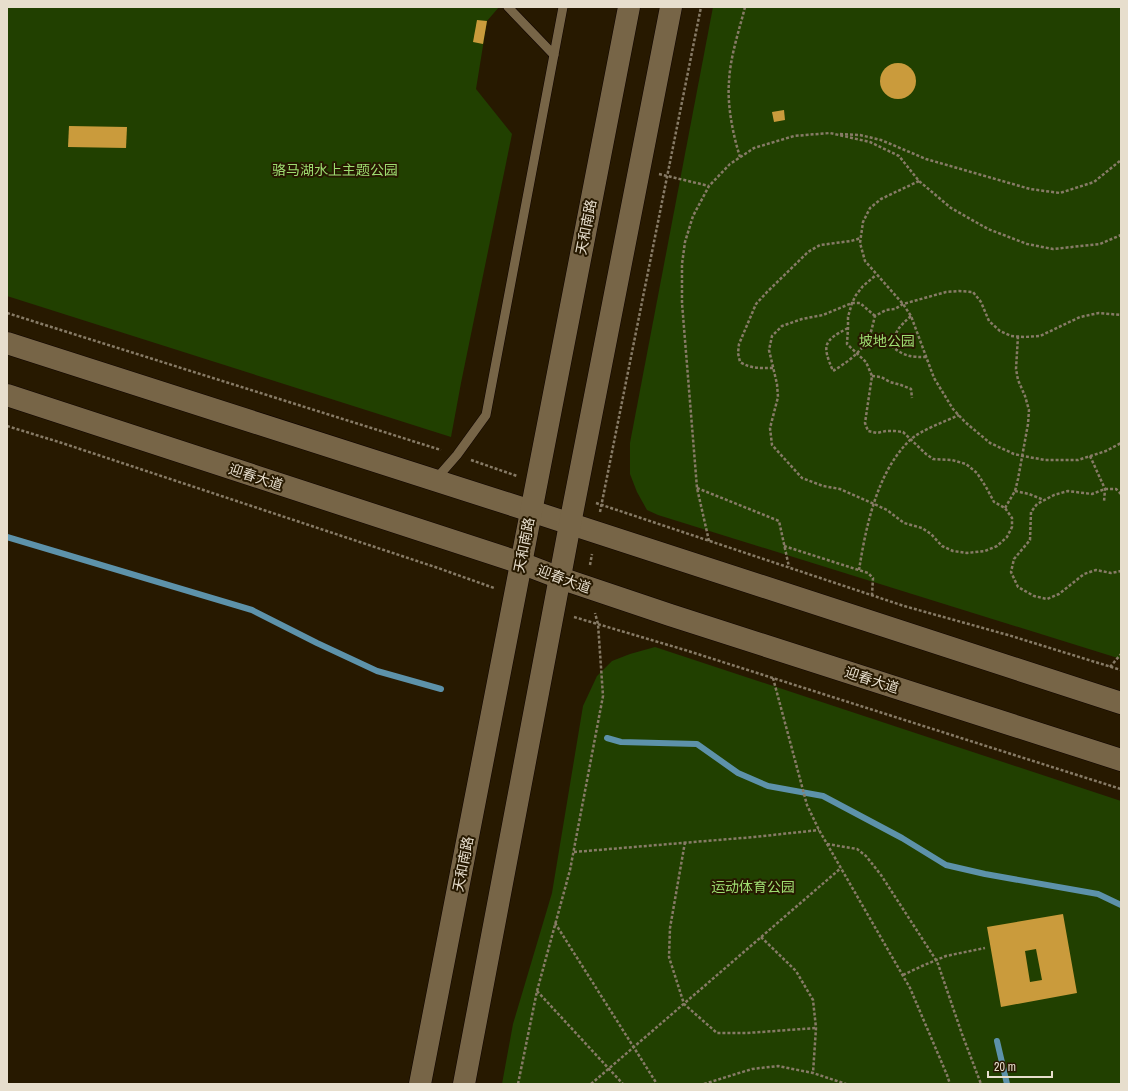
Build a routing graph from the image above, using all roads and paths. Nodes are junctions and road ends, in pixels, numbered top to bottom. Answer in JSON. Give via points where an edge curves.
{"nodes":[{"id":1,"x":508,"y":7,"type":"edge"},
{"id":2,"x":563,"y":7,"type":"edge"},
{"id":3,"x":628,"y":7,"type":"edge"},
{"id":4,"x":671,"y":7,"type":"edge"},
{"id":5,"x":745,"y":7,"type":"edge"},
{"id":6,"x":554,"y":55,"type":"junction"},
{"id":7,"x":830,"y":133,"type":"junction"},
{"id":8,"x":740,"y":158,"type":"junction"},
{"id":9,"x":1121,"y":160,"type":"edge"},
{"id":10,"x":640,"y":169,"type":"junction"},
{"id":11,"x":919,"y":181,"type":"junction"},
{"id":12,"x":709,"y":186,"type":"junction"},
{"id":13,"x":1121,"y":235,"type":"edge"},
{"id":14,"x":861,"y":238,"type":"junction"},
{"id":15,"x":876,"y":275,"type":"junction"},
{"id":16,"x":852,"y":303,"type":"junction"},
{"id":17,"x":903,"y":304,"type":"junction"},
{"id":18,"x":1121,"y":315,"type":"edge"},
{"id":19,"x":875,"y":316,"type":"junction"},
{"id":20,"x":912,"y":316,"type":"junction"},
{"id":21,"x":848,"y":328,"type":"junction"},
{"id":22,"x":1018,"y":336,"type":"junction"},
{"id":23,"x":7,"y":343,"type":"edge"},
{"id":24,"x":856,"y":354,"type":"junction"},
{"id":25,"x":927,"y":358,"type":"junction"},
{"id":26,"x":773,"y":368,"type":"junction"},
{"id":27,"x":872,"y":376,"type":"junction"},
{"id":28,"x":7,"y":395,"type":"edge"},
{"id":29,"x":912,"y":398,"type":"dead end"},
{"id":30,"x":959,"y":415,"type":"junction"},
{"id":31,"x":911,"y":439,"type":"junction"},
{"id":32,"x":1121,"y":443,"type":"edge"},
{"id":33,"x":1023,"y":456,"type":"junction"},
{"id":34,"x":1090,"y":456,"type":"junction"},
{"id":35,"x":435,"y":480,"type":"junction"},
{"id":36,"x":696,"y":488,"type":"junction"},
{"id":37,"x":1105,"y":489,"type":"junction"},
{"id":38,"x":1015,"y":491,"type":"junction"},
{"id":39,"x":1121,"y":494,"type":"edge"},
{"id":40,"x":1045,"y":500,"type":"junction"},
{"id":41,"x":1104,"y":502,"type":"dead end"},
{"id":42,"x":874,"y":504,"type":"junction"},
{"id":43,"x":1005,"y":508,"type":"junction"},
{"id":44,"x":531,"y":511,"type":"junction"},
{"id":45,"x":570,"y":524,"type":"junction"},
{"id":46,"x":709,"y":541,"type":"dead end"},
{"id":47,"x":784,"y":546,"type":"junction"},
{"id":48,"x":521,"y":563,"type":"junction"},
{"id":49,"x":789,"y":568,"type":"dead end"},
{"id":50,"x":859,"y":570,"type":"junction"},
{"id":51,"x":1121,"y":571,"type":"edge"},
{"id":52,"x":560,"y":578,"type":"junction"},
{"id":53,"x":872,"y":595,"type":"dead end"},
{"id":54,"x":1121,"y":654,"type":"edge"},
{"id":55,"x":1110,"y":667,"type":"dead end"},
{"id":56,"x":773,"y":678,"type":"dead end"},
{"id":57,"x":1121,"y":703,"type":"edge"},
{"id":58,"x":1121,"y":760,"type":"edge"},
{"id":59,"x":819,"y":830,"type":"junction"},
{"id":60,"x":685,"y":842,"type":"junction"},
{"id":61,"x":827,"y":844,"type":"junction"},
{"id":62,"x":574,"y":852,"type":"dead end"},
{"id":63,"x":841,"y":868,"type":"junction"},
{"id":64,"x":555,"y":923,"type":"dead end"},
{"id":65,"x":761,"y":937,"type":"junction"},
{"id":66,"x":985,"y":948,"type":"dead end"},
{"id":67,"x":936,"y":960,"type":"junction"},
{"id":68,"x":903,"y":975,"type":"junction"},
{"id":69,"x":537,"y":991,"type":"dead end"},
{"id":70,"x":684,"y":1004,"type":"junction"},
{"id":71,"x":816,"y":1028,"type":"junction"},
{"id":72,"x":634,"y":1047,"type":"junction"},
{"id":73,"x":609,"y":1068,"type":"junction"},
{"id":74,"x":813,"y":1073,"type":"junction"},
{"id":75,"x":420,"y":1084,"type":"edge"},
{"id":76,"x":464,"y":1084,"type":"edge"},
{"id":77,"x":591,"y":1084,"type":"edge"},
{"id":78,"x":623,"y":1084,"type":"edge"},
{"id":79,"x":657,"y":1084,"type":"edge"},
{"id":80,"x":704,"y":1084,"type":"edge"},
{"id":81,"x":846,"y":1084,"type":"edge"},
{"id":82,"x":950,"y":1084,"type":"edge"},
{"id":83,"x":981,"y":1084,"type":"edge"}],
"edges":[{"from":1,"to":6,"type":"lane"},
{"from":2,"to":6,"type":"lane"},
{"from":3,"to":44,"type":"main road","name":"天和南路"},
{"from":4,"to":10,"type":"main road"},
{"from":5,"to":8,"type":"path","via":[[729,82],[730,111]]},
{"from":6,"to":35,"type":"lane","via":[[486,415]]},
{"from":7,"to":8,"type":"path","via":[[794,136],[754,148]]},
{"from":7,"to":9,"type":"path","via":[[860,135],[882,140],[926,159],[1030,189],[1060,192],[1094,182]]},
{"from":7,"to":11,"type":"path","via":[[870,142],[899,156]]},
{"from":8,"to":12,"type":"path","via":[[730,164]]},
{"from":10,"to":12,"type":"path"},
{"from":10,"to":45,"type":"main road"},
{"from":11,"to":13,"type":"path","via":[[951,208],[988,229],[1027,244],[1053,249],[1100,244]]},
{"from":11,"to":14,"type":"path","via":[[881,199],[870,208]]},
{"from":12,"to":36,"type":"path","via":[[693,216],[682,264],[682,303]]},
{"from":14,"to":15,"type":"path","via":[[865,261]]},
{"from":14,"to":26,"type":"path","via":[[820,245],[808,252],[756,304],[739,344],[740,362],[748,367]]},
{"from":15,"to":16,"type":"path","via":[[863,286]]},
{"from":15,"to":17,"type":"path"},
{"from":16,"to":19,"type":"path","via":[[860,303]]},
{"from":16,"to":21,"type":"path"},
{"from":16,"to":26,"type":"path","via":[[823,315],[782,326],[772,336],[769,350]]},
{"from":17,"to":19,"type":"path"},
{"from":17,"to":20,"type":"path"},
{"from":17,"to":22,"type":"path","via":[[946,292],[972,292],[981,302],[989,321],[1000,331]]},
{"from":18,"to":22,"type":"path","via":[[1100,313],[1080,317],[1040,336]]},
{"from":19,"to":24,"type":"path","via":[[869,336]]},
{"from":20,"to":25,"type":"path"},
{"from":20,"to":25,"type":"path","via":[[899,327],[893,347],[902,354]]},
{"from":21,"to":24,"type":"path","via":[[847,344]]},
{"from":21,"to":24,"type":"path","via":[[829,339],[826,347],[833,371]]},
{"from":22,"to":33,"type":"path","via":[[1016,369],[1029,410]]},
{"from":23,"to":35,"type":"main road"},
{"from":24,"to":27,"type":"path","via":[[866,362]]},
{"from":25,"to":30,"type":"path","via":[[934,378]]},
{"from":26,"to":42,"type":"path","via":[[778,396],[770,428],[772,445],[802,478],[840,489]]},
{"from":27,"to":29,"type":"path","via":[[911,389]]},
{"from":27,"to":31,"type":"path","via":[[865,423],[868,431],[903,432]]},
{"from":28,"to":48,"type":"main road","name":"迎春大道"},
{"from":30,"to":31,"type":"path"},
{"from":30,"to":33,"type":"path","via":[[990,444]]},
{"from":31,"to":42,"type":"path","via":[[887,470]]},
{"from":31,"to":43,"type":"path","via":[[933,459],[966,464],[977,472],[994,502]]},
{"from":32,"to":34,"type":"path"},
{"from":33,"to":34,"type":"path","via":[[1044,460],[1078,460]]},
{"from":33,"to":38,"type":"path"},
{"from":34,"to":37,"type":"path"},
{"from":35,"to":44,"type":"main road"},
{"from":36,"to":46,"type":"path"},
{"from":36,"to":47,"type":"path","via":[[779,521]]},
{"from":37,"to":39,"type":"path","via":[[1116,489]]},
{"from":37,"to":40,"type":"path","via":[[1092,494],[1068,491]]},
{"from":37,"to":41,"type":"path"},
{"from":38,"to":40,"type":"path"},
{"from":38,"to":43,"type":"path"},
{"from":40,"to":51,"type":"path","via":[[1037,504],[1031,512],[1030,540],[1014,559],[1011,572],[1018,587],[1034,596],[1047,599],[1059,594],[1084,574],[1096,570]]},
{"from":42,"to":43,"type":"path","via":[[904,523],[922,528],[942,546],[967,553],[985,551],[997,546],[1007,537],[1012,527],[1012,518]]},
{"from":42,"to":50,"type":"path"},
{"from":44,"to":45,"type":"main road"},
{"from":44,"to":48,"type":"main road","name":"天和南路"},
{"from":45,"to":52,"type":"main road"},
{"from":45,"to":57,"type":"main road"},
{"from":47,"to":49,"type":"path"},
{"from":47,"to":50,"type":"path"},
{"from":48,"to":52,"type":"main road","name":"迎春大道"},
{"from":48,"to":75,"type":"main road","name":"天和南路"},
{"from":50,"to":53,"type":"path","via":[[873,578]]},
{"from":52,"to":58,"type":"main road","name":"迎春大道"},
{"from":52,"to":76,"type":"main road"},
{"from":54,"to":55,"type":"path"},
{"from":56,"to":59,"type":"path","via":[[807,803]]},
{"from":59,"to":60,"type":"path"},
{"from":59,"to":61,"type":"path"},
{"from":60,"to":62,"type":"path"},
{"from":60,"to":70,"type":"path","via":[[670,928],[669,957]]},
{"from":61,"to":63,"type":"path"},
{"from":61,"to":67,"type":"path","via":[[857,849],[866,856]]},
{"from":63,"to":65,"type":"path"},
{"from":63,"to":68,"type":"path"},
{"from":64,"to":72,"type":"path"},
{"from":65,"to":70,"type":"path"},
{"from":65,"to":71,"type":"path","via":[[796,970],[813,1000]]},
{"from":66,"to":67,"type":"path"},
{"from":67,"to":68,"type":"path"},
{"from":67,"to":83,"type":"path"},
{"from":68,"to":82,"type":"path"},
{"from":69,"to":73,"type":"path"},
{"from":70,"to":71,"type":"path","via":[[717,1033]]},
{"from":70,"to":72,"type":"path"},
{"from":71,"to":74,"type":"path"},
{"from":72,"to":73,"type":"path"},
{"from":72,"to":79,"type":"path"},
{"from":73,"to":77,"type":"path"},
{"from":73,"to":78,"type":"path"},
{"from":74,"to":80,"type":"path","via":[[778,1066],[752,1069]]},
{"from":74,"to":81,"type":"path"}]}
